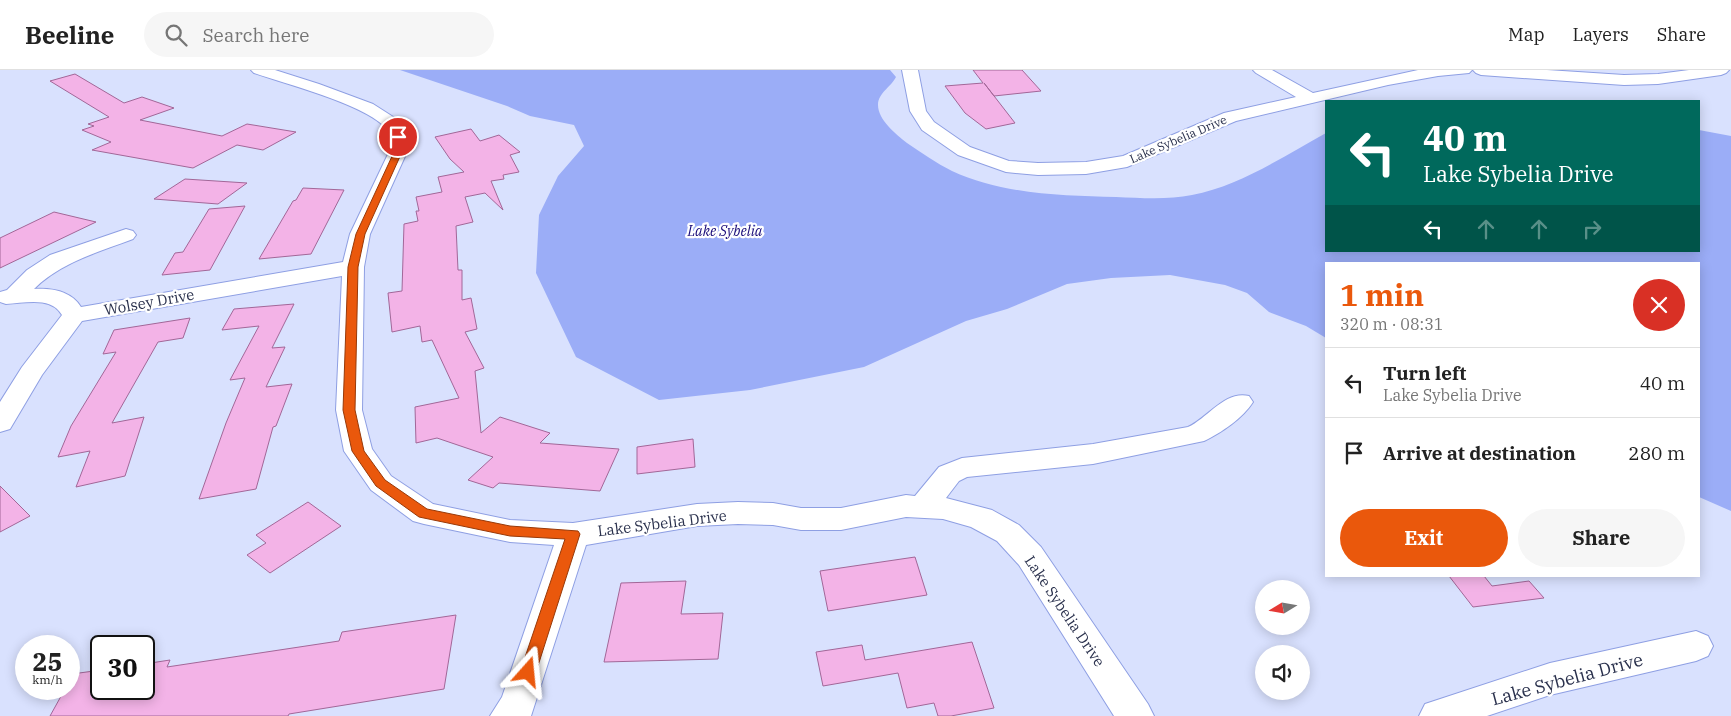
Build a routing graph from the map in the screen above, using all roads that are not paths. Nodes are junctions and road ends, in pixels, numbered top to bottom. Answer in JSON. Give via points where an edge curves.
{"nodes":[{"id":1,"x":259,"y":70,"type":"edge"},
{"id":2,"x":910,"y":70,"type":"edge"},
{"id":3,"x":1261,"y":70,"type":"edge"},
{"id":4,"x":1464,"y":70,"type":"edge"},
{"id":5,"x":1481,"y":70,"type":"edge"},
{"id":6,"x":1499,"y":70,"type":"edge"},
{"id":7,"x":1721,"y":70,"type":"edge"},
{"id":8,"x":1309,"y":97,"type":"junction"},
{"id":9,"x":126,"y":235,"type":"dead end"},
{"id":10,"x":353,"y":267,"type":"junction"},
{"id":11,"x":7,"y":297,"type":"edge"},
{"id":12,"x":74,"y":315,"type":"junction"},
{"id":13,"x":1240,"y":402,"type":"dead end"},
{"id":14,"x":0,"y":423,"type":"edge"},
{"id":15,"x":923,"y":507,"type":"junction"},
{"id":16,"x":573,"y":534,"type":"junction"},
{"id":17,"x":1696,"y":646,"type":"dead end"},
{"id":18,"x":509,"y":716,"type":"edge"},
{"id":19,"x":1135,"y":716,"type":"edge"},
{"id":20,"x":1438,"y":716,"type":"edge"}],
"edges":[{"from":1,"to":10,"type":"street","name":"Lake Sybelia Drive","via":[[367,108],[392,124],[398,137],[398,152],[360,234]]},
{"from":2,"to":8,"type":"street","name":"Lake Sybelia Drive","via":[[918,112],[928,126],[964,151],[1006,166],[1038,169],[1086,168],[1128,161],[1230,117]]},
{"from":3,"to":8,"type":"street"},
{"from":4,"to":8,"type":"street","name":"Lake Sybelia Drive","via":[[1388,80]]},
{"from":5,"to":6,"type":"street"},
{"from":6,"to":7,"type":"street","via":[[1624,80]]},
{"from":9,"to":11,"type":"street","via":[[58,260]]},
{"from":10,"to":12,"type":"street","name":"Wolsey Drive"},
{"from":10,"to":16,"type":"street","name":"Lake Sybelia Drive","via":[[349,410],[358,451],[381,483],[424,514],[510,531]]},
{"from":11,"to":12,"type":"street","via":[[46,295],[66,302]]},
{"from":12,"to":14,"type":"street","via":[[31,373]]},
{"from":13,"to":15,"type":"street","via":[[1207,429],[1194,435],[1092,454],[962,468],[949,474]]},
{"from":15,"to":16,"type":"street","name":"Lake Sybelia Drive","via":[[906,506],[841,519],[738,513],[697,515]]},
{"from":15,"to":19,"type":"street","name":"Lake Sybelia Drive","via":[[943,508],[981,518],[1008,533],[1030,556]]},
{"from":16,"to":18,"type":"street","via":[[517,706]]},
{"from":17,"to":20,"type":"street","name":"Lake Sybelia Drive","via":[[1550,679]]}]}
